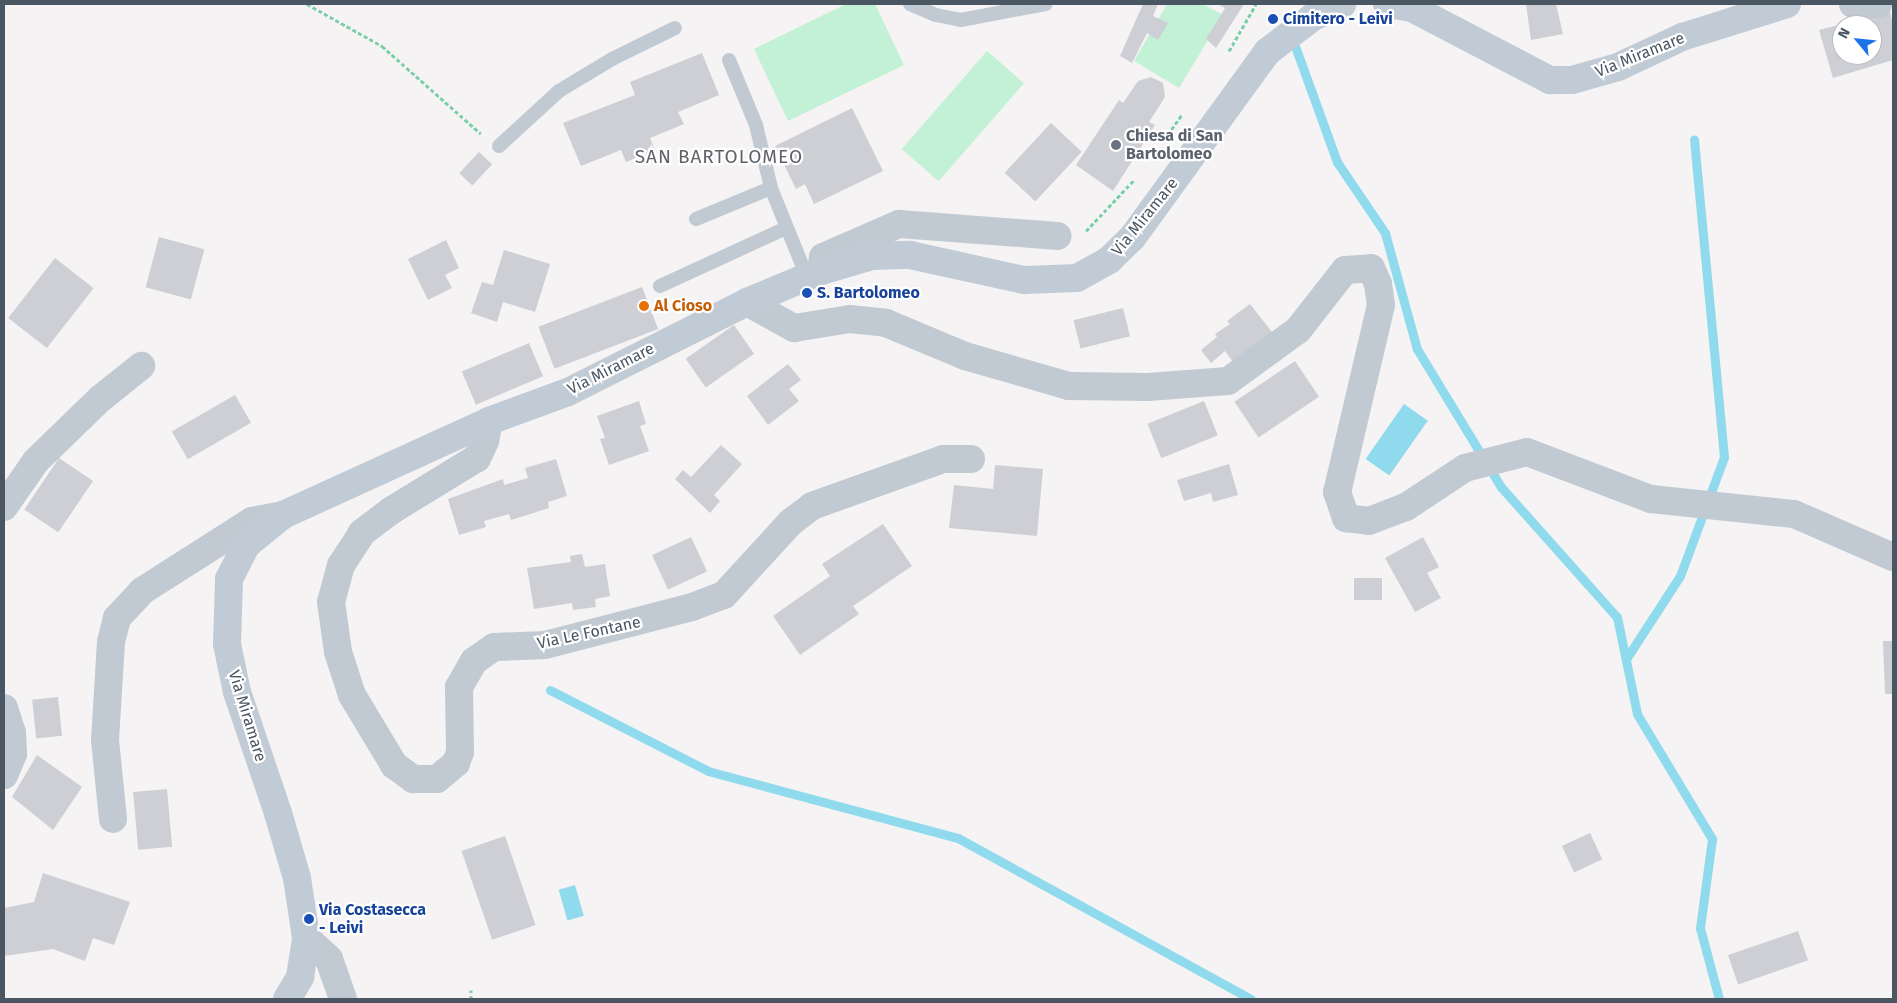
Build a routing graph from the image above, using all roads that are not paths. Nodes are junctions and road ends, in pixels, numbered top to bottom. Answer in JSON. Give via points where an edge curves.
{"nodes":[{"id":1,"x":910,"y":4,"type":"edge"},
{"id":2,"x":1046,"y":4,"type":"edge"},
{"id":3,"x":1342,"y":4,"type":"edge"},
{"id":4,"x":1387,"y":4,"type":"edge"},
{"id":5,"x":1788,"y":4,"type":"edge"},
{"id":6,"x":1854,"y":4,"type":"edge"},
{"id":7,"x":1878,"y":4,"type":"edge"},
{"id":8,"x":1310,"y":10,"type":"edge"},
{"id":9,"x":675,"y":28,"type":"dead end"},
{"id":10,"x":729,"y":60,"type":"dead end"},
{"id":11,"x":494,"y":143,"type":"road end"},
{"id":12,"x":771,"y":188,"type":"junction"},
{"id":13,"x":696,"y":218,"type":"dead end"},
{"id":14,"x":786,"y":228,"type":"junction"},
{"id":15,"x":1058,"y":236,"type":"road end"},
{"id":16,"x":814,"y":274,"type":"junction"},
{"id":17,"x":660,"y":286,"type":"dead end"},
{"id":18,"x":747,"y":302,"type":"junction"},
{"id":19,"x":141,"y":366,"type":"dead end"},
{"id":20,"x":489,"y":421,"type":"junction"},
{"id":21,"x":970,"y":460,"type":"dead end"},
{"id":22,"x":4,"y":507,"type":"edge"},
{"id":23,"x":284,"y":515,"type":"junction"},
{"id":24,"x":1893,"y":557,"type":"edge"},
{"id":25,"x":4,"y":708,"type":"edge"},
{"id":26,"x":4,"y":775,"type":"edge"},
{"id":27,"x":113,"y":819,"type":"dead end"},
{"id":28,"x":306,"y":938,"type":"junction"},
{"id":29,"x":287,"y":999,"type":"edge"},
{"id":30,"x":343,"y":999,"type":"edge"}],
"edges":[{"from":1,"to":2,"type":"lane","via":[[936,15],[961,20]]},
{"from":3,"to":8,"type":"street","name":"Via Miramare"},
{"from":4,"to":5,"type":"street","name":"Via Miramare","via":[[1412,8],[1550,80],[1572,80],[1618,67],[1682,37]]},
{"from":6,"to":7,"type":"street"},
{"from":8,"to":16,"type":"street","name":"Via Miramare","via":[[1267,52],[1132,238],[1110,260],[1077,278],[1024,280],[910,255],[872,256]]},
{"from":9,"to":11,"type":"lane","via":[[612,59],[559,91]]},
{"from":10,"to":12,"type":"lane","via":[[756,125]]},
{"from":12,"to":13,"type":"lane"},
{"from":12,"to":14,"type":"lane"},
{"from":14,"to":16,"type":"lane"},
{"from":14,"to":17,"type":"lane"},
{"from":15,"to":16,"type":"street","via":[[899,224],[822,257]]},
{"from":16,"to":18,"type":"street","name":"Via Miramare"},
{"from":18,"to":20,"type":"street","name":"Via Miramare","via":[[568,392]]},
{"from":18,"to":24,"type":"street","via":[[794,328],[850,319],[886,323],[965,356],[1069,386],[1148,387],[1228,381],[1298,330],[1345,270],[1371,268],[1378,284],[1380,305],[1337,492],[1346,518],[1369,521],[1406,507],[1465,468],[1527,452],[1651,499],[1794,514]]},
{"from":19,"to":22,"type":"street","via":[[36,461]]},
{"from":20,"to":21,"type":"street","name":"Via Le Fontane","via":[[477,458],[392,510],[362,533],[341,565],[331,602],[338,652],[352,695],[394,765],[413,779],[437,779],[456,763],[460,752],[459,687],[474,661],[494,647],[545,645],[692,608],[724,594],[791,522],[812,506],[943,459]]},
{"from":20,"to":23,"type":"street","name":"Via Miramare"},
{"from":23,"to":27,"type":"street","via":[[252,521],[142,591],[117,618],[111,642],[105,740]]},
{"from":23,"to":28,"type":"street","name":"Via Miramare","via":[[246,545],[229,579],[227,644],[237,692],[297,878]]},
{"from":25,"to":26,"type":"street","via":[[12,733],[13,754]]},
{"from":28,"to":29,"type":"street","name":"Via Miramare","via":[[300,977]]},
{"from":28,"to":30,"type":"street","via":[[329,959]]}]}
